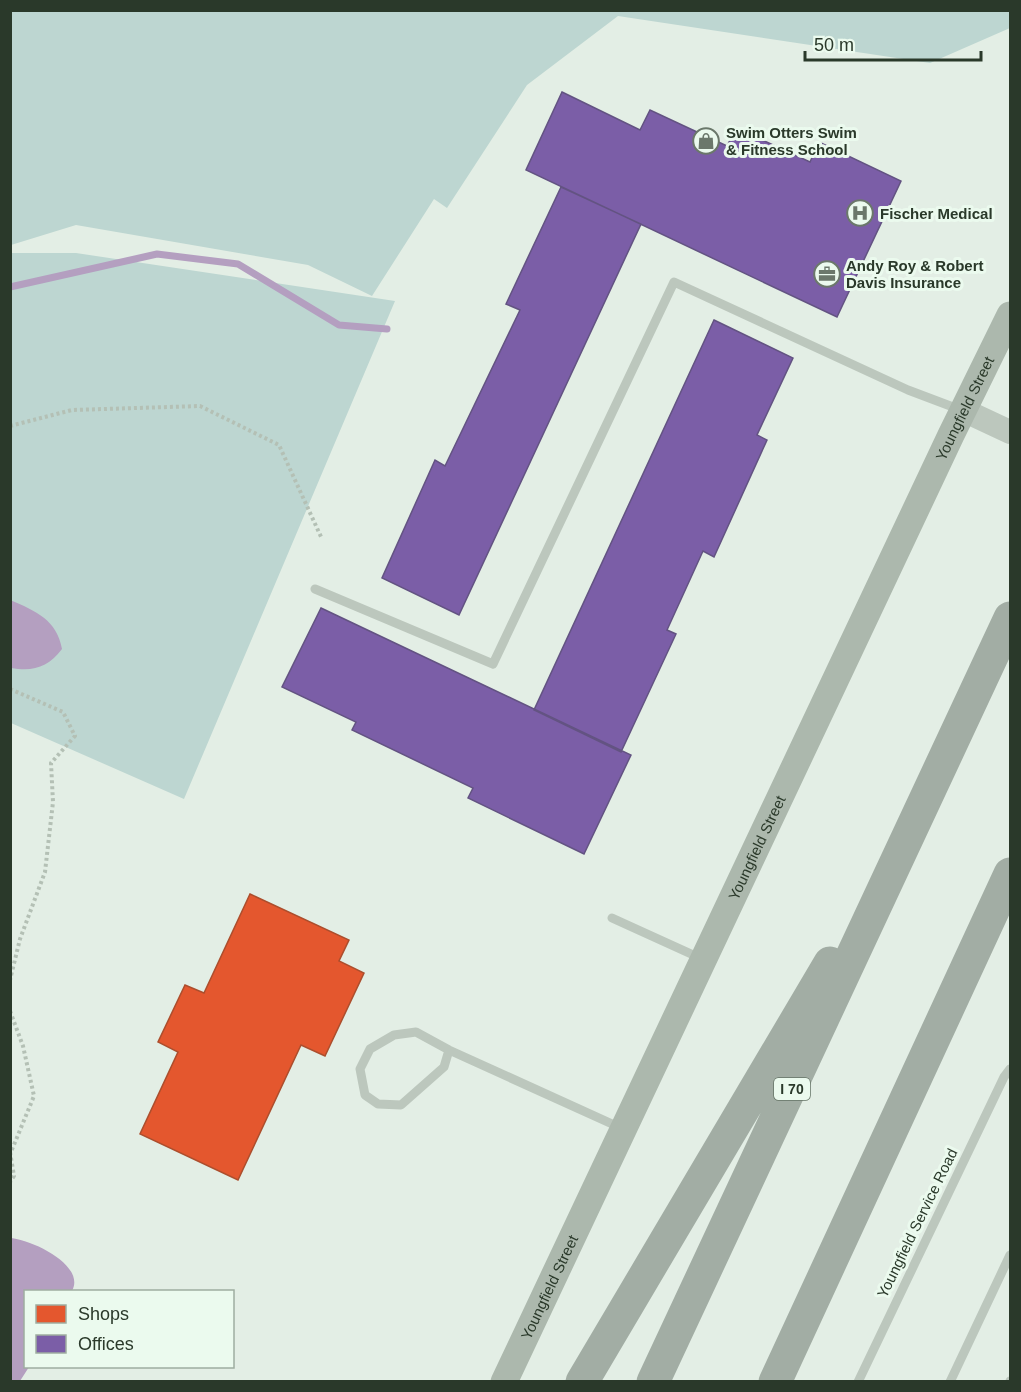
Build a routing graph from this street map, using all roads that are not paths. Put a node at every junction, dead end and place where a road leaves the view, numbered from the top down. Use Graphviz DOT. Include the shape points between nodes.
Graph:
graph roads {
  1 [pos="1011,315"];
  2 [pos="963,410"];
  3 [pos="1011,432"];
  4 [pos="315,589"];
  5 [pos="1011,618"];
  6 [pos="927,795"];
  7 [pos="1011,874"];
  8 [pos="612,918"];
  9 [pos="702,960"];
  10 [pos="449,1050"];
  11 [pos="1007,1073"];
  12 [pos="623,1129"];
  13 [pos="1011,1255"];
  14 [pos="504,1382"];
  15 [pos="582,1382"];
  16 [pos="653,1382"];
  17 [pos="775,1382"];
  18 [pos="858,1382"];
  19 [pos="950,1382"];
  1 -- 2 [label="main road, Youngfield Street"];
  2 -- 3 [label="street"];
  2 -- 4 [label="lane" via="908,390 674,282 493,664"];
  2 -- 9 [label="main road, Youngfield Street"];
  5 -- 6 [label="highway, I 70"];
  6 -- 15 [label="highway"];
  6 -- 16 [label="highway, I 70"];
  7 -- 17 [label="highway"];
  8 -- 9 [label="lane"];
  9 -- 12 [label="main road, Youngfield Street"];
  10 -- 10 [label="lane" via="416,1032 394,1035 370,1049 360,1069 365,1095 378,1104 401,1105 444,1066"];
  10 -- 12 [label="lane"];
  11 -- 18 [label="lane, Youngfield Service Road"];
  12 -- 14 [label="main road, Youngfield Street"];
  13 -- 19 [label="lane"];
}
